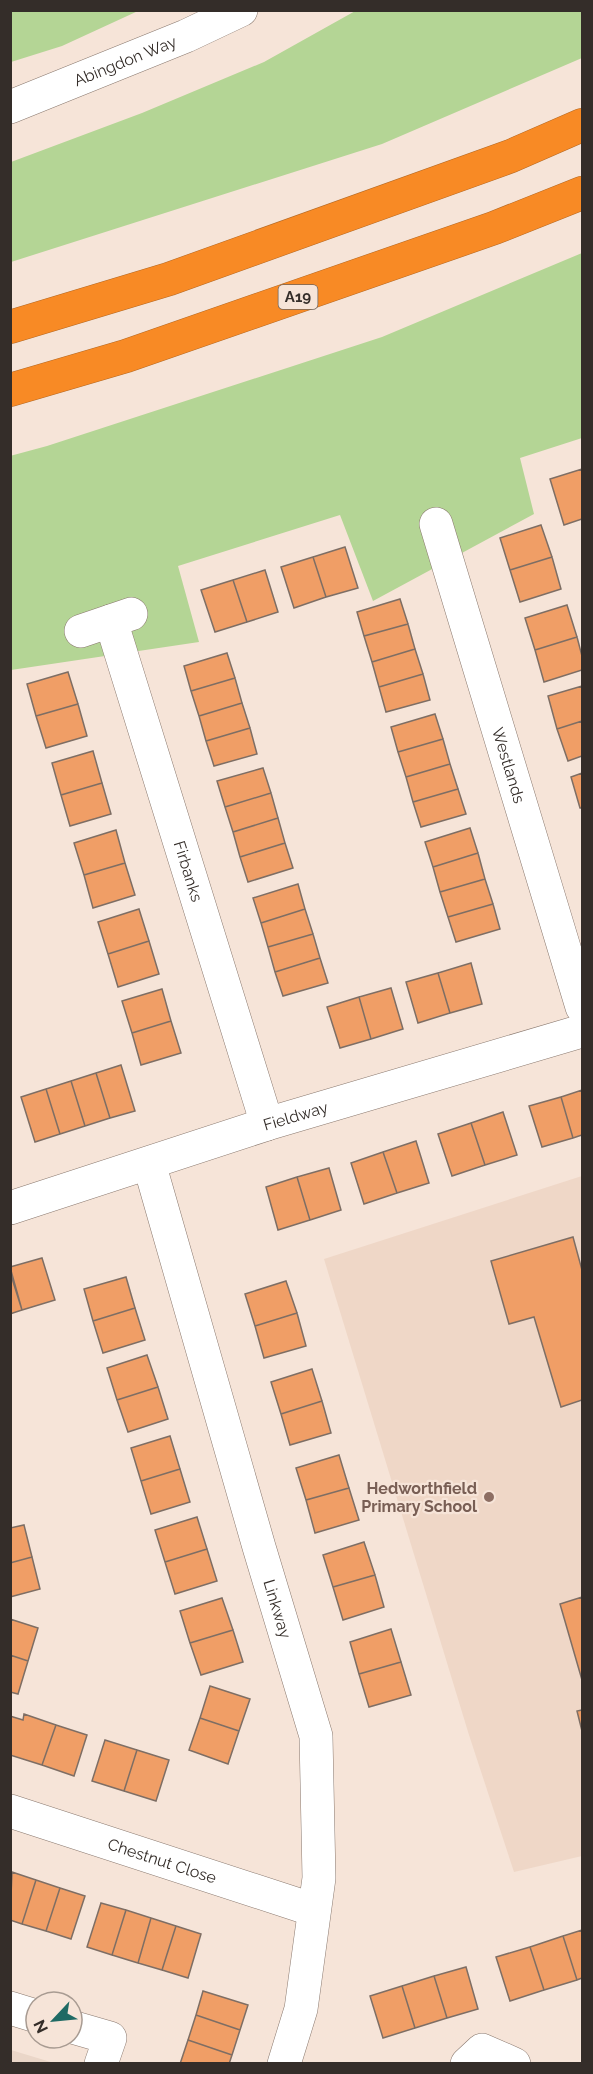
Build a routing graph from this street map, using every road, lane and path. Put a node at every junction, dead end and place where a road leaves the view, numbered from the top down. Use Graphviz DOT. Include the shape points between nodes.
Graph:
graph roads {
  1 [pos="241,10"];
  2 [pos="10,107"];
  3 [pos="582,125"];
  4 [pos="582,193"];
  5 [pos="10,327"];
  6 [pos="10,390"];
  7 [pos="435,524"];
  8 [pos="108,622"];
  9 [pos="582,1007"];
  10 [pos="582,1031"];
  11 [pos="267,1124"];
  12 [pos="149,1163"];
  13 [pos="10,1208"];
  14 [pos="10,1811"];
  15 [pos="315,1910"];
  16 [pos="84,2030"];
  17 [pos="101,2064"];
  18 [pos="284,2064"];
  19 [pos="467,2064"];
  20 [pos="514,2064"];
  1 -- 2 [label="street, Abingdon Way"];
  3 -- 5 [label="highway" via="511,156 169,279"];
  4 -- 6 [label="highway, A19" via="494,228 126,356"];
  7 -- 9 [label="street, Westlands"];
  8 -- 11 [label="street, Firbanks"];
  10 -- 11 [label="street, Fieldway"];
  11 -- 12 [label="street, Fieldway"];
  12 -- 13 [label="street, Fieldway"];
  12 -- 15 [label="street, Linkway" via="316,1736 319,1878"];
  14 -- 15 [label="street, Chestnut Close"];
  15 -- 18 [label="street, Linkway" via="301,2009"];
  16 -- 17 [label="street" via="110,2038"];
  19 -- 20 [label="street" via="482,2050"];
}
